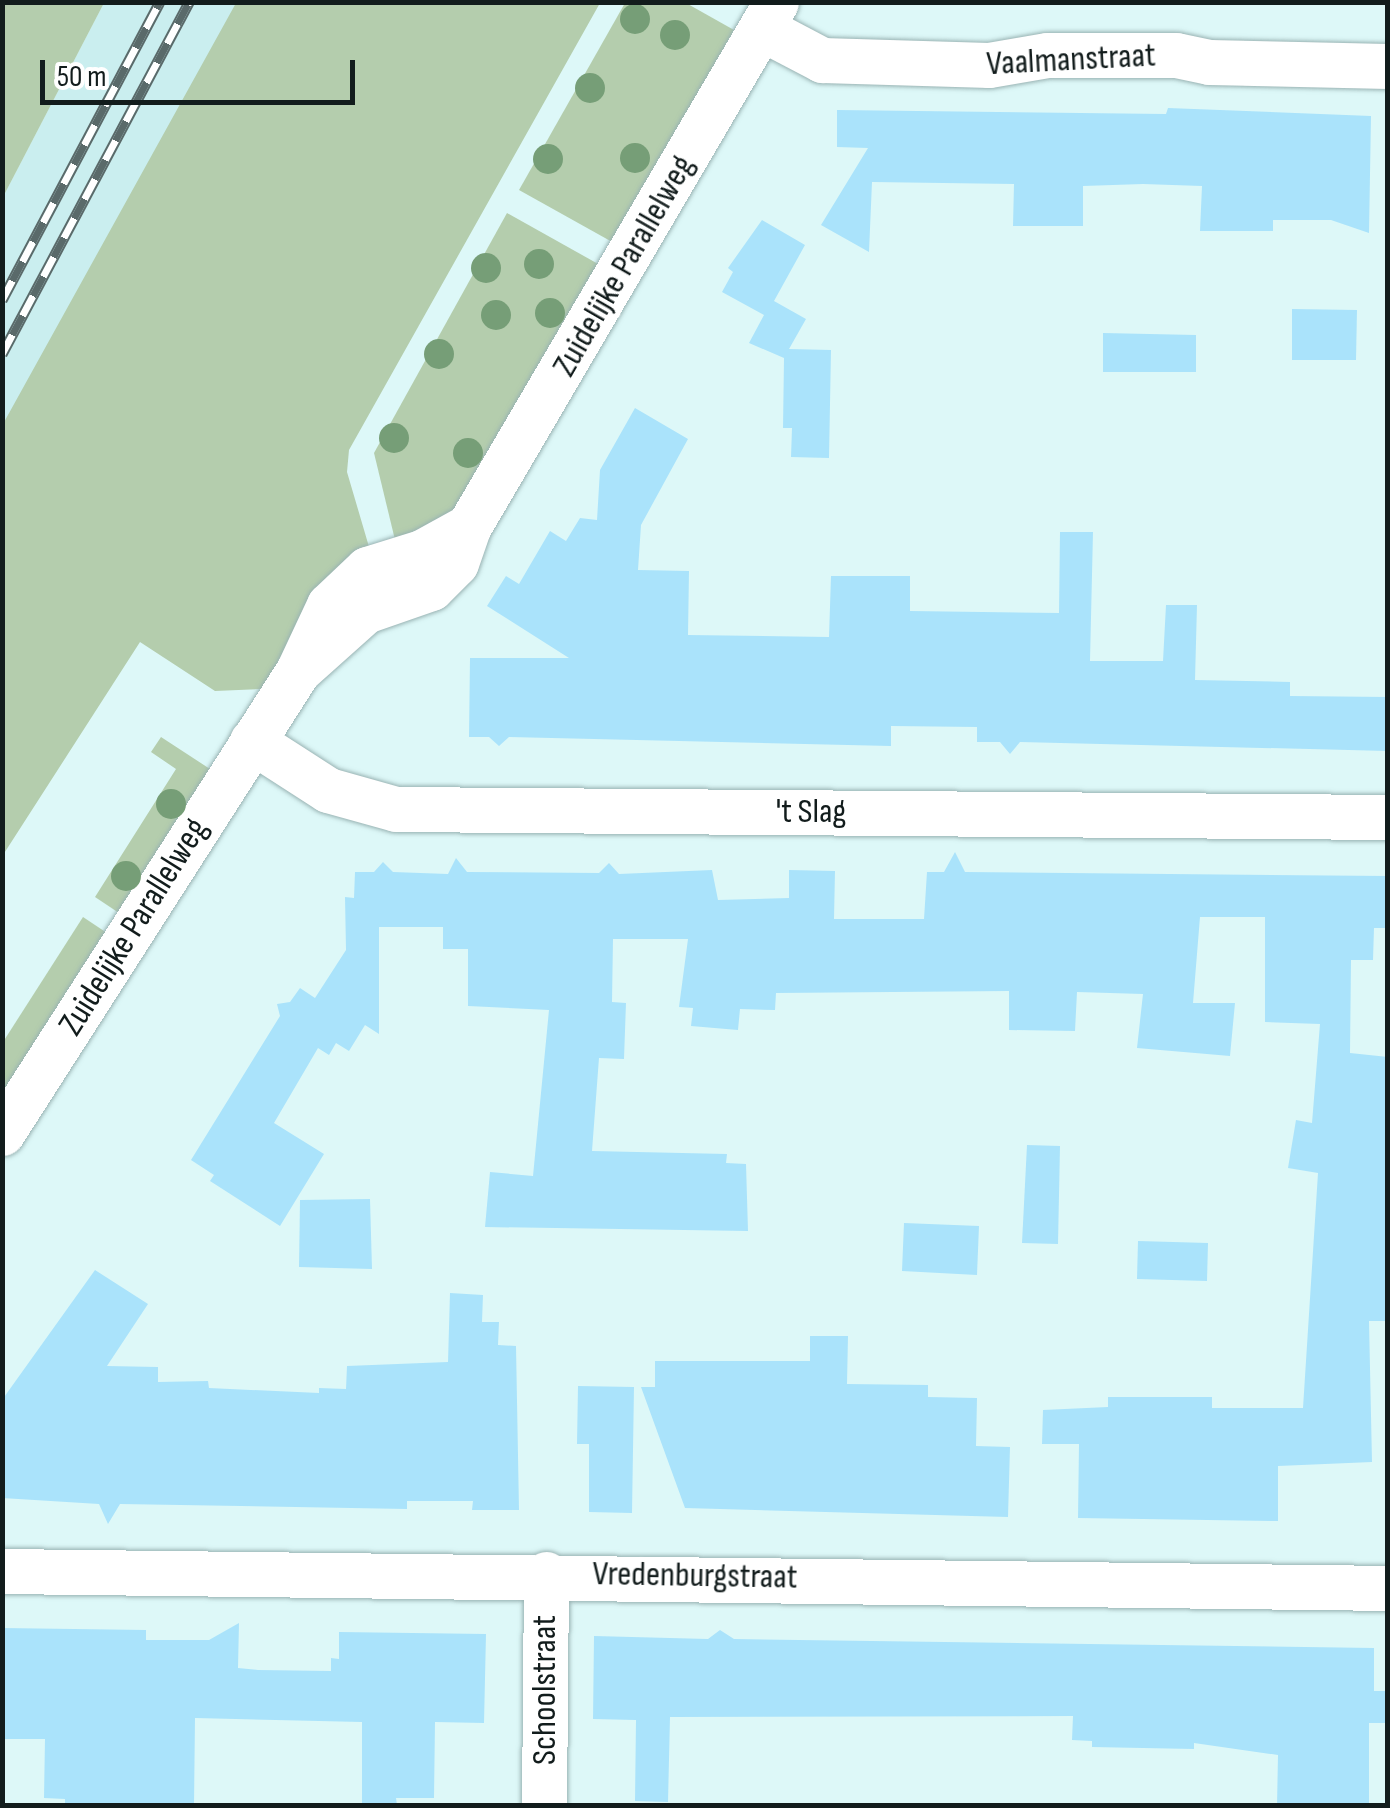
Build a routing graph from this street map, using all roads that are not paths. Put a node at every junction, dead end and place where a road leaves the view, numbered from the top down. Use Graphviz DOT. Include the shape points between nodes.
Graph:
graph roads {
  1 [pos="769,16"];
  2 [pos="1388,66"];
  3 [pos="252,741"];
  4 [pos="1388,817"];
  5 [pos="2,1132"];
  6 [pos="2,1571"];
  7 [pos="546,1574"];
  8 [pos="1388,1588"];
  9 [pos="544,1806"];
  1 -- 2 [label="street, Vaalmanstraat" via="795,52 822,60 989,65 1047,55 1176,55 1209,62"];
  1 -- 3 [label="street, Zuidelijke Parallelweg" via="469,526 456,563 430,588 365,611 298,671"];
  3 -- 4 [label="street, 't Slag" via="328,790 396,810"];
  3 -- 5 [label="street, Zuidelijke Parallelweg"];
  6 -- 7 [label="street, Vredenburgstraat"];
  7 -- 8 [label="street, Vredenburgstraat"];
  7 -- 9 [label="street, Schoolstraat"];
}
